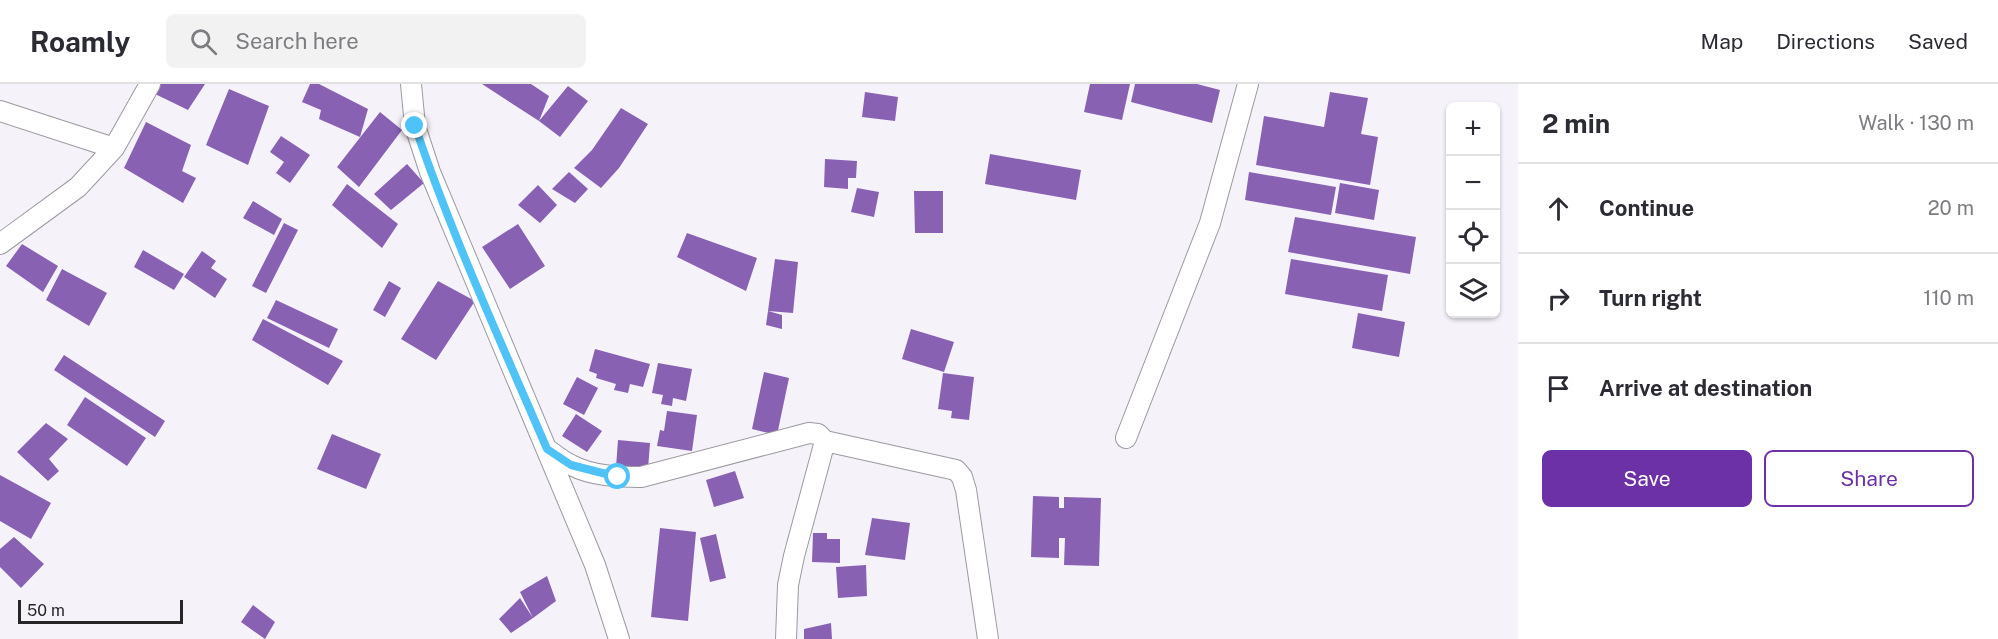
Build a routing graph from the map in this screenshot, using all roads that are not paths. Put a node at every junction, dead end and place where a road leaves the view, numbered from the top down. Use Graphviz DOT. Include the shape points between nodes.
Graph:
graph roads {
  1 [pos="150,84"];
  2 [pos="411,84"];
  3 [pos="1248,84"];
  4 [pos="0,111"];
  5 [pos="114,148"];
  6 [pos="0,244"];
  7 [pos="1126,438"];
  8 [pos="825,441"];
  9 [pos="547,449"];
  10 [pos="619,639"];
  11 [pos="786,639"];
  12 [pos="988,639"];
  1 -- 5 [label="street"];
  2 -- 9 [label="street" via="415,126 430,172"];
  3 -- 7 [label="street" via="1210,223"];
  4 -- 5 [label="street"];
  5 -- 6 [label="street" via="78,187"];
  8 -- 9 [label="street" via="818,434 808,433 641,477 595,473 571,465"];
  8 -- 11 [label="street" via="788,585"];
  8 -- 12 [label="street" via="959,473 966,490"];
  9 -- 10 [label="street" via="595,565"];
}
